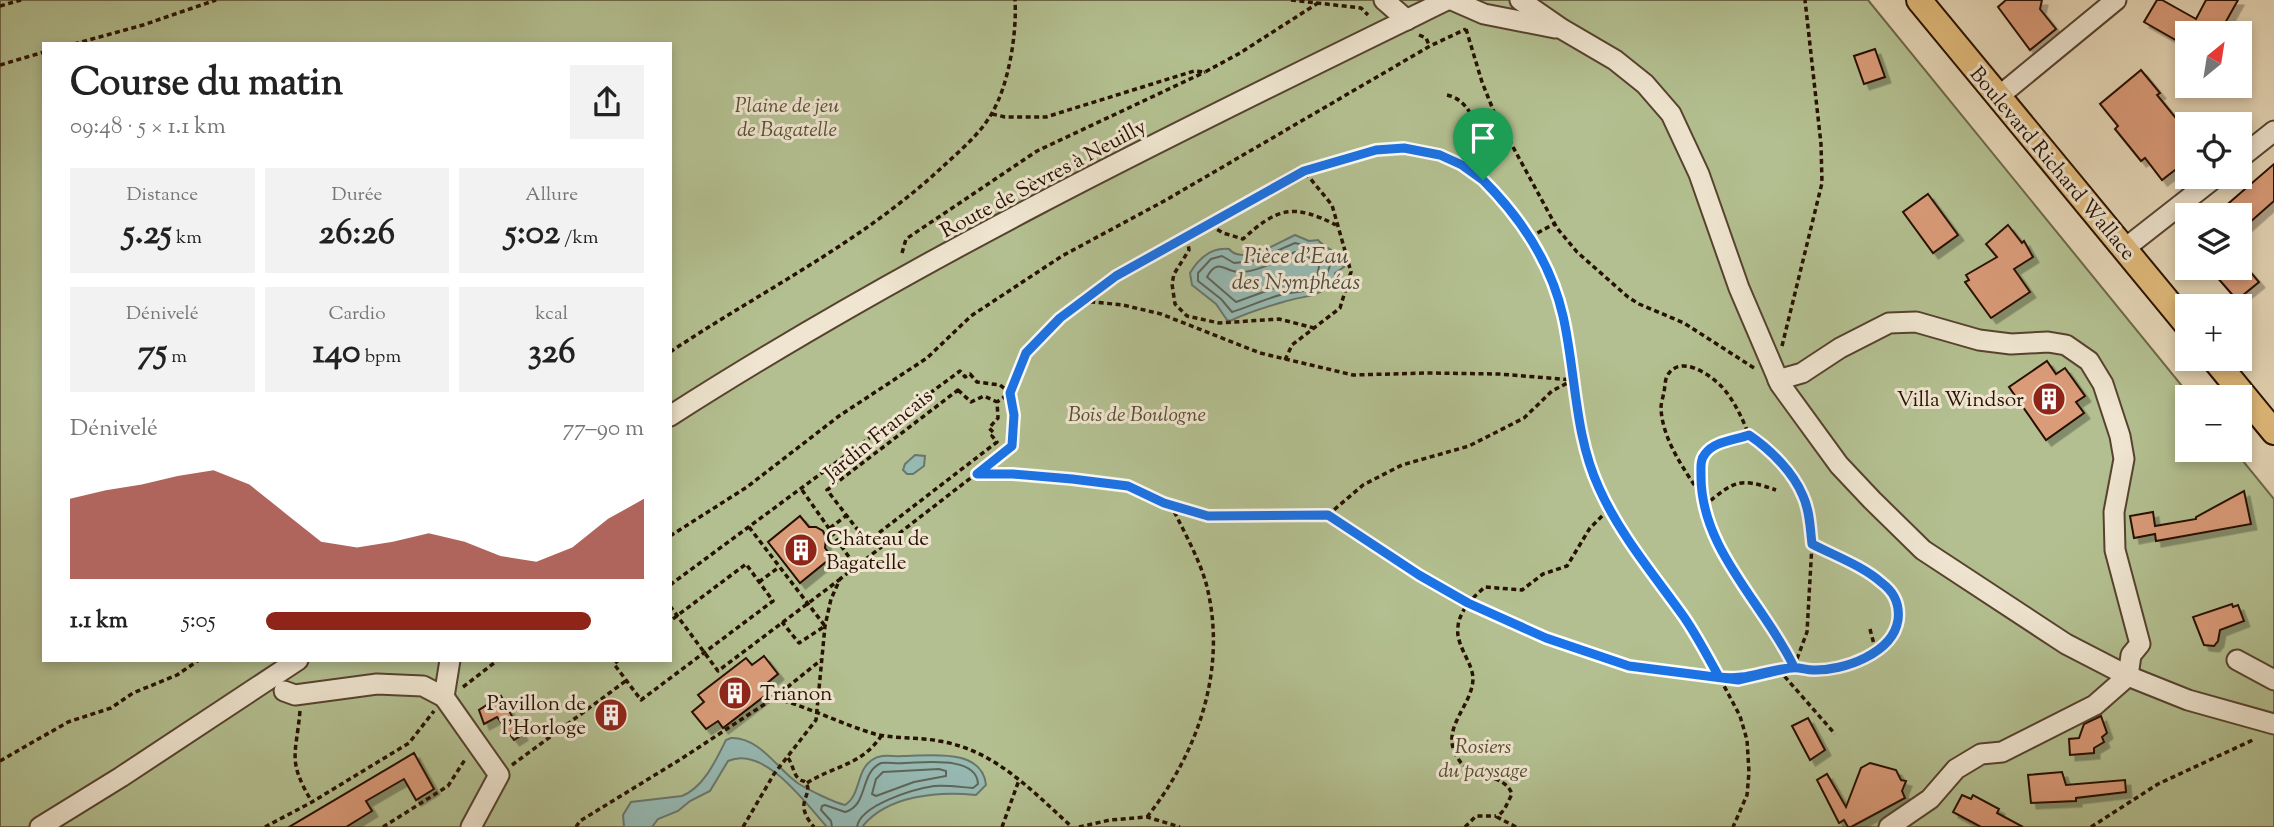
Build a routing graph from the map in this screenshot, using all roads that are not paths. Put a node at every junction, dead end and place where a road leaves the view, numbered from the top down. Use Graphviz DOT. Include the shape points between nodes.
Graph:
graph roads {
  1 [pos="1384,0"];
  2 [pos="1450,0"];
  3 [pos="1520,0"];
  4 [pos="1919,0"];
  5 [pos="2116,0"];
  6 [pos="1413,27"];
  7 [pos="1562,29"];
  8 [pos="1998,97"];
  9 [pos="2274,131"];
  10 [pos="2252,148"];
  11 [pos="2201,189"];
  12 [pos="2124,249"];
  13 [pos="2175,311"];
  14 [pos="2224,371"];
  15 [pos="1776,374"];
  16 [pos="672,415"];
  17 [pos="2274,432"];
  18 [pos="2237,660"];
  19 [pos="295,662"];
  20 [pos="450,662"];
  21 [pos="2127,676"];
  22 [pos="2274,680"];
  23 [pos="290,693"];
  24 [pos="444,697"];
  25 [pos="2274,724"];
  26 [pos="40,827"];
  27 [pos="471,827"];
  28 [pos="1889,827"];
  1 -- 6 [label="street"];
  2 -- 6 [label="street, Route de Sèvres à Neuilly"];
  2 -- 7 [label="street" via="1484,14"];
  3 -- 7 [label="street"];
  4 -- 8 [label="main road, Boulevard Richard Wallace"];
  5 -- 8 [label="street"];
  6 -- 16 [label="street, Route de Sèvres à Neuilly" via="1090,176 841,313"];
  7 -- 15 [label="street" via="1615,60 1645,84 1671,114"];
  8 -- 12 [label="main road, Boulevard Richard Wallace"];
  9 -- 10 [label="street"];
  11 -- 12 [label="street"];
  12 -- 13 [label="main road, Boulevard Richard Wallace"];
  14 -- 17 [label="main road"];
  15 -- 21 [label="street" via="1839,465 1923,550 2044,630"];
  15 -- 21 [label="street" via="1802,373 1889,323 1916,322 2011,344 2066,345 2089,361 2103,384 2124,459 2114,512 2115,550 2140,644 2131,654"];
  18 -- 22 [label="street"];
  19 -- 26 [label="street"];
  20 -- 24 [label="street"];
  21 -- 25 [label="street" via="2207,706"];
  21 -- 28 [label="street" via="2095,705 2002,752 1981,754 1956,769 1930,799"];
  23 -- 24 [label="street" via="377,684 423,686"];
  24 -- 27 [label="street" via="499,775"];
}
